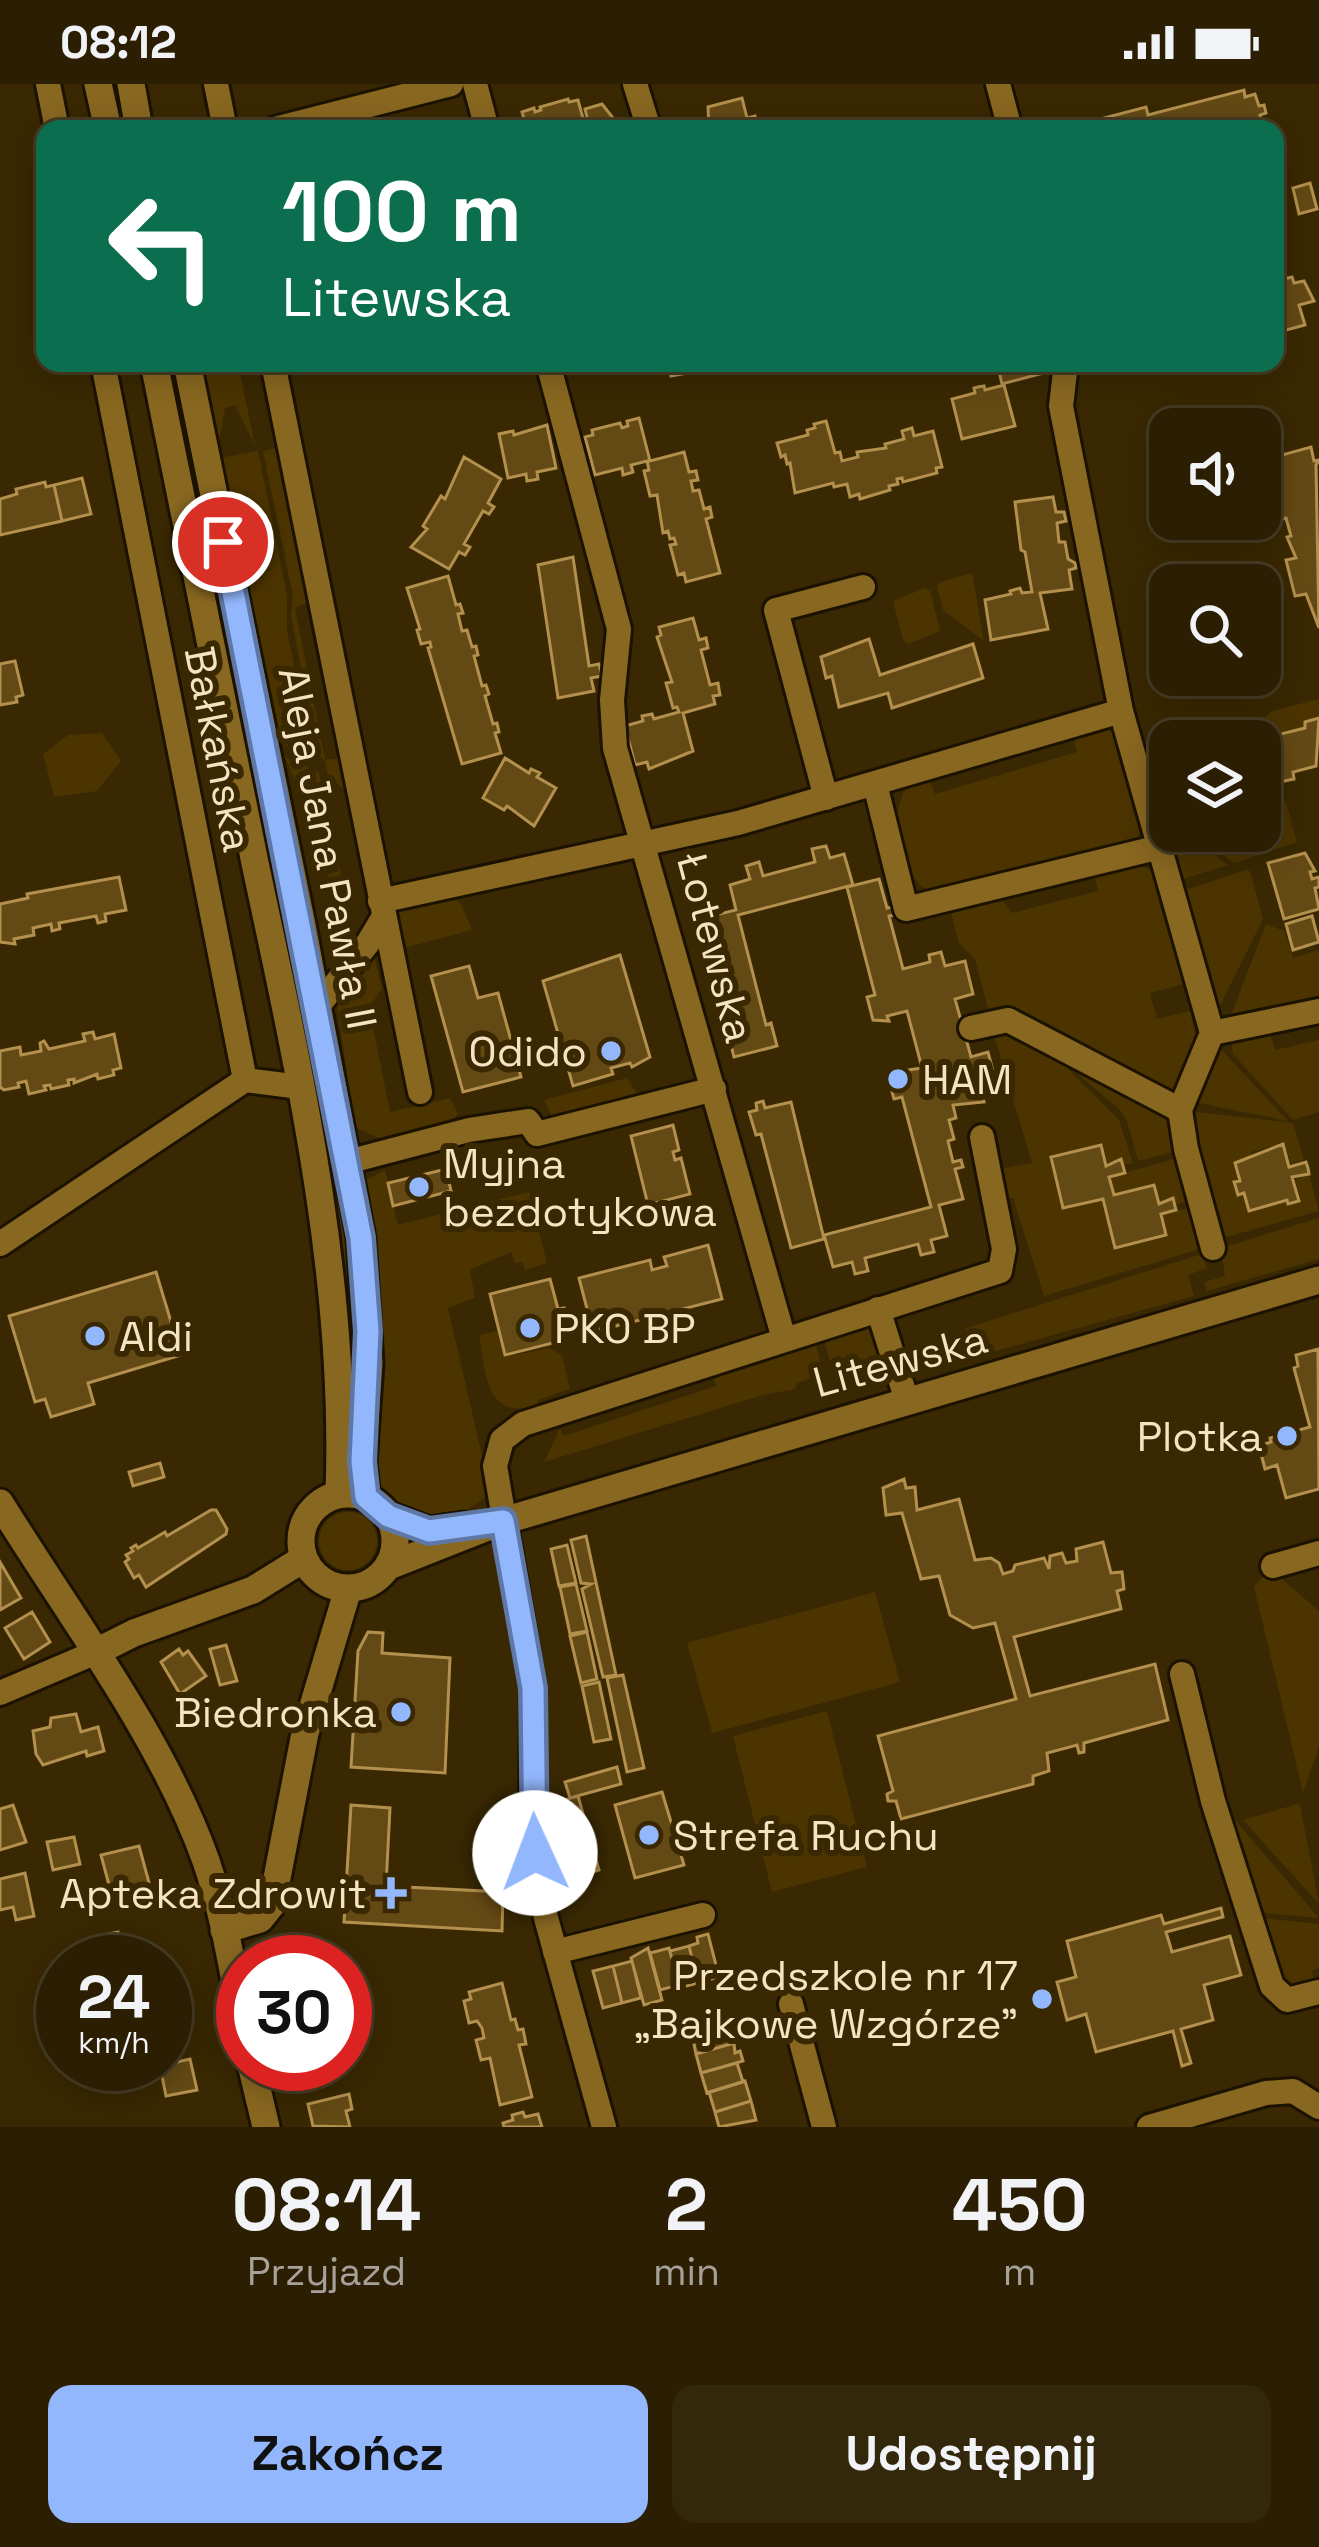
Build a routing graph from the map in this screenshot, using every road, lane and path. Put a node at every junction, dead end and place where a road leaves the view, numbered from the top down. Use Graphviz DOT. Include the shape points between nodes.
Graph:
graph roads {
  1 [pos="48,84"];
  2 [pos="98,84"];
  3 [pos="130,84"];
  4 [pos="216,84"];
  5 [pos="475,84"];
  6 [pos="635,84"];
  7 [pos="998,84"];
  8 [pos="445,85"];
  9 [pos="55,120"];
  10 [pos="106,120"];
  11 [pos="137,120"];
  12 [pos="224,120"];
  13 [pos="310,120"];
  14 [pos="485,120"];
  15 [pos="646,120"];
  16 [pos="1008,120"];
  17 [pos="105,372"];
  18 [pos="156,372"];
  19 [pos="189,372"];
  20 [pos="275,372"];
  21 [pos="550,372"];
  22 [pos="1065,372"];
  23 [pos="863,587"];
  24 [pos="1121,712"];
  25 [pos="875,784"];
  26 [pos="826,798"];
  27 [pos="1149,809"];
  28 [pos="646,845"];
  29 [pos="1149,850"];
  30 [pos="1161,852"];
  31 [pos="381,910"];
  32 [pos="318,1006"];
  33 [pos="1319,1011"];
  34 [pos="971,1028"];
  35 [pos="1212,1034"];
  36 [pos="245,1080"];
  37 [pos="301,1088"];
  38 [pos="714,1089"];
  39 [pos="420,1092"];
  40 [pos="1180,1110"];
  41 [pos="982,1137"];
  42 [pos="347,1162"];
  43 [pos="0,1244"];
  44 [pos="1214,1248"];
  45 [pos="1319,1280"];
  46 [pos="878,1309"];
  47 [pos="784,1339"];
  48 [pos="907,1401"];
  49 [pos="352,1495"];
  50 [pos="0,1503"];
  51 [pos="388,1516"];
  52 [pos="503,1521"];
  53 [pos="1319,1553"];
  54 [pos="303,1558"];
  55 [pos="388,1566"];
  56 [pos="1274,1566"];
  57 [pos="348,1589"];
  58 [pos="94,1653"];
  59 [pos="1182,1674"];
  60 [pos="0,1693"];
  61 [pos="703,1915"];
  62 [pos="224,1930"];
  63 [pos="225,1935"];
  64 [pos="555,1952"];
  65 [pos="1319,1992"];
  66 [pos="791,2004"];
  67 [pos="257,2091"];
  68 [pos="1319,2107"];
  69 [pos="266,2127"];
  70 [pos="604,2127"];
  71 [pos="824,2127"];
  72 [pos="1149,2127"];
  1 -- 9 [label="street"];
  2 -- 10 [label="street"];
  3 -- 11 [label="street"];
  4 -- 12 [label="street"];
  5 -- 14 [label="street"];
  6 -- 15 [label="street"];
  7 -- 16 [label="street"];
  8 -- 13 [label="street"];
  17 -- 36 [label="street, Bałkańska"];
  18 -- 37 [label="street, Aleja Jana Pawła II"];
  19 -- 32 [label="street, Aleja Jana Pawła II"];
  20 -- 31 [label="street"];
  21 -- 28 [label="street" via="620,628 615,748"];
  22 -- 24 [label="street" via="1061,406"];
  23 -- 26 [label="street" via="776,610"];
  24 -- 25 [label="street, Łotewska"];
  24 -- 27 [label="street"];
  25 -- 26 [label="street, Łotewska"];
  25 -- 29 [label="street" via="906,909"];
  26 -- 28 [label="street, Łotewska"];
  28 -- 31 [label="street"];
  28 -- 38 [label="street, Łotewska"];
  30 -- 35 [label="street"];
  31 -- 32 [label="street" via="368,943"];
  31 -- 39 [label="street"];
  32 -- 42 [label="street, Aleja Jana Pawła II"];
  33 -- 35 [label="street"];
  34 -- 40 [label="street" via="1008,1020"];
  35 -- 40 [label="street"];
  36 -- 37 [label="street"];
  36 -- 43 [label="street"];
  37 -- 49 [label="street, Aleja Jana Pawła II" via="328,1237"];
  38 -- 42 [label="street, Łotewska" via="538,1134 527,1120"];
  38 -- 47 [label="street, Łotewska"];
  40 -- 44 [label="street"];
  41 -- 46 [label="street" via="1004,1250 1000,1271"];
  42 -- 49 [label="street, Aleja Jana Pawła II" via="369,1364"];
  45 -- 48 [label="street, Litewska"];
  46 -- 47 [label="street"];
  46 -- 48 [label="street"];
  47 -- 52 [label="street" via="523,1424 502,1440 495,1466"];
  48 -- 52 [label="street, Litewska"];
  49 -- 51 [label="street"];
  49 -- 54 [label="street" via="308,1514"];
  50 -- 58 [label="street"];
  51 -- 52 [label="street, Litewska" via="429,1531"];
  51 -- 55 [label="street" via="395,1551"];
  52 -- 55 [label="street, Litewska"];
  52 -- 64 [label="street" via="531,1669 535,1853"];
  53 -- 56 [label="street"];
  54 -- 57 [label="street" via="314,1574"];
  54 -- 58 [label="street" via="253,1590"];
  55 -- 57 [label="street"];
  57 -- 62 [label="street" via="305,1733 272,1904 260,1919"];
  58 -- 60 [label="street"];
  58 -- 62 [label="street" via="193,1827"];
  59 -- 65 [label="street" via="1272,1986 1287,2000"];
  61 -- 64 [label="street"];
  62 -- 63 [label="street"];
  64 -- 70 [label="street"];
  66 -- 71 [label="street"];
  67 -- 69 [label="street"];
  68 -- 72 [label="street" via="1293,2091 1266,2093"];
}
